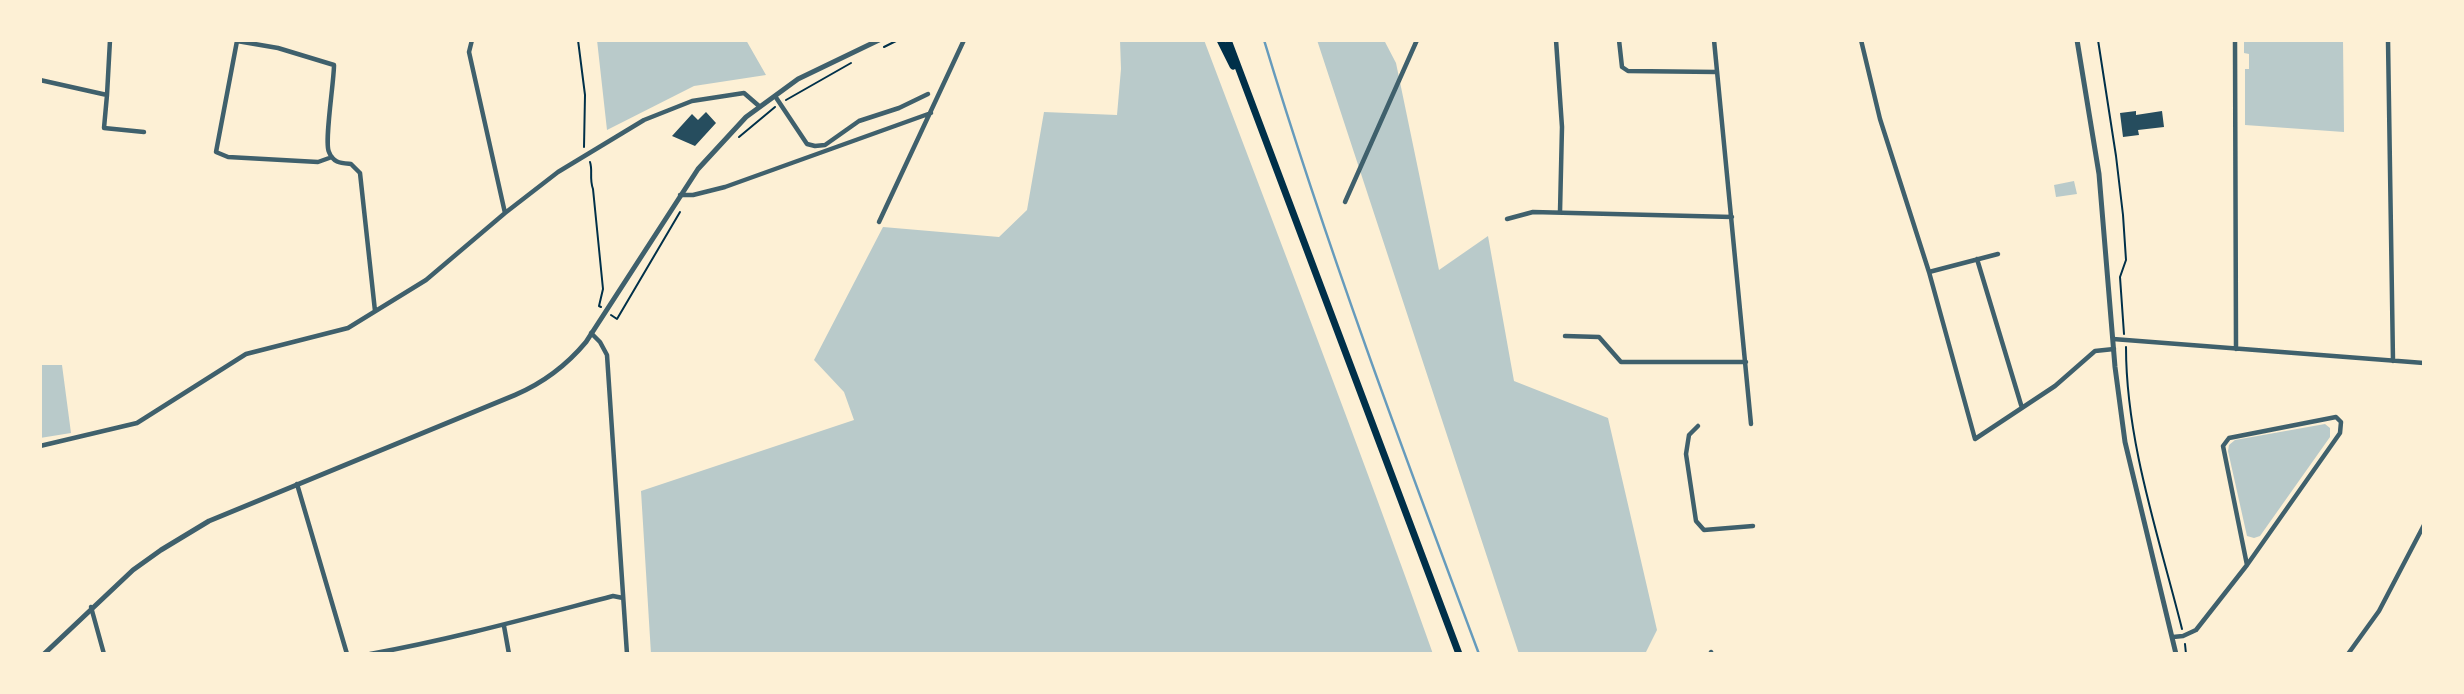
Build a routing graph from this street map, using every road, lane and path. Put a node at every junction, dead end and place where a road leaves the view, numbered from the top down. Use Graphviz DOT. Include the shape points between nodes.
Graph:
graph roads {
  1 [pos="110,40"];
  2 [pos="471,40"];
  3 [pos="578,40"];
  4 [pos="879,40"];
  5 [pos="898,40"];
  6 [pos="964,40"];
  7 [pos="1220,40"];
  8 [pos="1228,40"];
  9 [pos="1417,40"];
  10 [pos="1556,40"];
  11 [pos="1619,40"];
  12 [pos="1714,40"];
  13 [pos="1861,40"];
  14 [pos="2077,40"];
  15 [pos="2235,40"];
  16 [pos="2388,40"];
  17 [pos="879,49"];
  18 [pos="859,58"];
  19 [pos="1717,72"];
  20 [pos="40,80"];
  21 [pos="928,94"];
  22 [pos="107,95"];
  23 [pos="774,95"];
  24 [pos="1248,95"];
  25 [pos="780,103"];
  26 [pos="759,106"];
  27 [pos="931,113"];
  28 [pos="144,132"];
  29 [pos="735,141"];
  30 [pos="587,156"];
  31 [pos="332,157"];
  32 [pos="680,195"];
  33 [pos="1345,202"];
  34 [pos="682,209"];
  35 [pos="1560,212"];
  36 [pos="505,213"];
  37 [pos="1732,218"];
  38 [pos="1507,219"];
  39 [pos="879,222"];
  40 [pos="1998,254"];
  41 [pos="1978,259"];
  42 [pos="1929,272"];
  43 [pos="608,310"];
  44 [pos="375,311"];
  45 [pos="591,333"];
  46 [pos="1566,337"];
  47 [pos="2113,339"];
  48 [pos="2113,348"];
  49 [pos="2236,349"];
  50 [pos="2393,361"];
  51 [pos="1746,362"];
  52 [pos="2424,363"];
  53 [pos="2022,408"];
  54 [pos="1751,424"];
  55 [pos="1698,426"];
  56 [pos="40,446"];
  57 [pos="297,484"];
  58 [pos="2424,525"];
  59 [pos="1753,526"];
  60 [pos="2247,565"];
  61 [pos="623,598"];
  62 [pos="91,607"];
  63 [pos="504,626"];
  64 [pos="2173,637"];
  65 [pos="44,654"];
  66 [pos="104,654"];
  67 [pos="347,654"];
  68 [pos="370,654"];
  69 [pos="509,654"];
  70 [pos="627,654"];
  71 [pos="1459,654"];
  72 [pos="2176,654"];
  73 [pos="2348,654"];
  1 -- 22 [label="street"];
  2 -- 36 [label="street" via="468,52"];
  3 -- 30 [label="path"];
  4 -- 23 [label="street"];
  5 -- 17 [label="path"];
  6 -- 27 [label="street"];
  7 -- 24 [label="main road"];
  8 -- 24 [label="main road"];
  9 -- 33 [label="street"];
  10 -- 35 [label="street" via="1562,127"];
  11 -- 19 [label="street" via="1622,67 1628,71"];
  12 -- 19 [label="street"];
  13 -- 42 [label="street" via="1880,119"];
  14 -- 47 [label="street" via="2099,174"];
  15 -- 49 [label="street"];
  16 -- 50 [label="street"];
  18 -- 25 [label="path"];
  19 -- 37 [label="street"];
  20 -- 22 [label="street"];
  21 -- 25 [label="street" via="859,121 825,145 815,146 807,144"];
  22 -- 28 [label="street" via="104,128"];
  23 -- 25 [label="street"];
  23 -- 26 [label="street"];
  24 -- 71 [label="main road"];
  25 -- 29 [label="path"];
  26 -- 30 [label="street" via="744,93 692,101 644,120"];
  26 -- 32 [label="street" via="698,169"];
  27 -- 32 [label="street" via="725,187"];
  27 -- 39 [label="street"];
  30 -- 36 [label="street"];
  30 -- 43 [label="path" via="592,167 589,175 603,289 599,306"];
  31 -- 31 [label="street" via="327,145 334,65 237,41 216,152 228,157 318,162"];
  31 -- 44 [label="street" via="360,173"];
  32 -- 43 [label="street"];
  34 -- 43 [label="path" via="617,319"];
  35 -- 37 [label="street"];
  35 -- 38 [label="street" via="1533,212"];
  36 -- 44 [label="street" via="426,280"];
  37 -- 51 [label="street"];
  40 -- 41 [label="street"];
  41 -- 42 [label="street"];
  41 -- 53 [label="street"];
  42 -- 53 [label="street" via="1975,439"];
  43 -- 45 [label="street"];
  44 -- 56 [label="street" via="348,328 246,354 137,423"];
  45 -- 57 [label="street" via="566,363 530,388"];
  45 -- 61 [label="street" via="607,355"];
  46 -- 51 [label="street" via="1599,337 1621,362"];
  47 -- 48 [label="street"];
  47 -- 49 [label="street"];
  48 -- 53 [label="street" via="2095,351"];
  48 -- 64 [label="street" via="2125,442"];
  49 -- 50 [label="street"];
  50 -- 52 [label="street"];
  51 -- 54 [label="street"];
  55 -- 59 [label="street" via="1689,435 1686,454 1696,521 1704,530"];
  57 -- 62 [label="street" via="185,535 133,570"];
  57 -- 67 [label="street"];
  58 -- 73 [label="street" via="2379,611"];
  60 -- 60 [label="street" via="2340,433 2341,422 2336,417 2230,438 2223,446"];
  60 -- 64 [label="street" via="2196,630"];
  61 -- 63 [label="street" via="614,596"];
  61 -- 70 [label="street"];
  62 -- 65 [label="street"];
  62 -- 66 [label="street"];
  63 -- 68 [label="street"];
  63 -- 69 [label="street"];
  64 -- 72 [label="street"];
}
